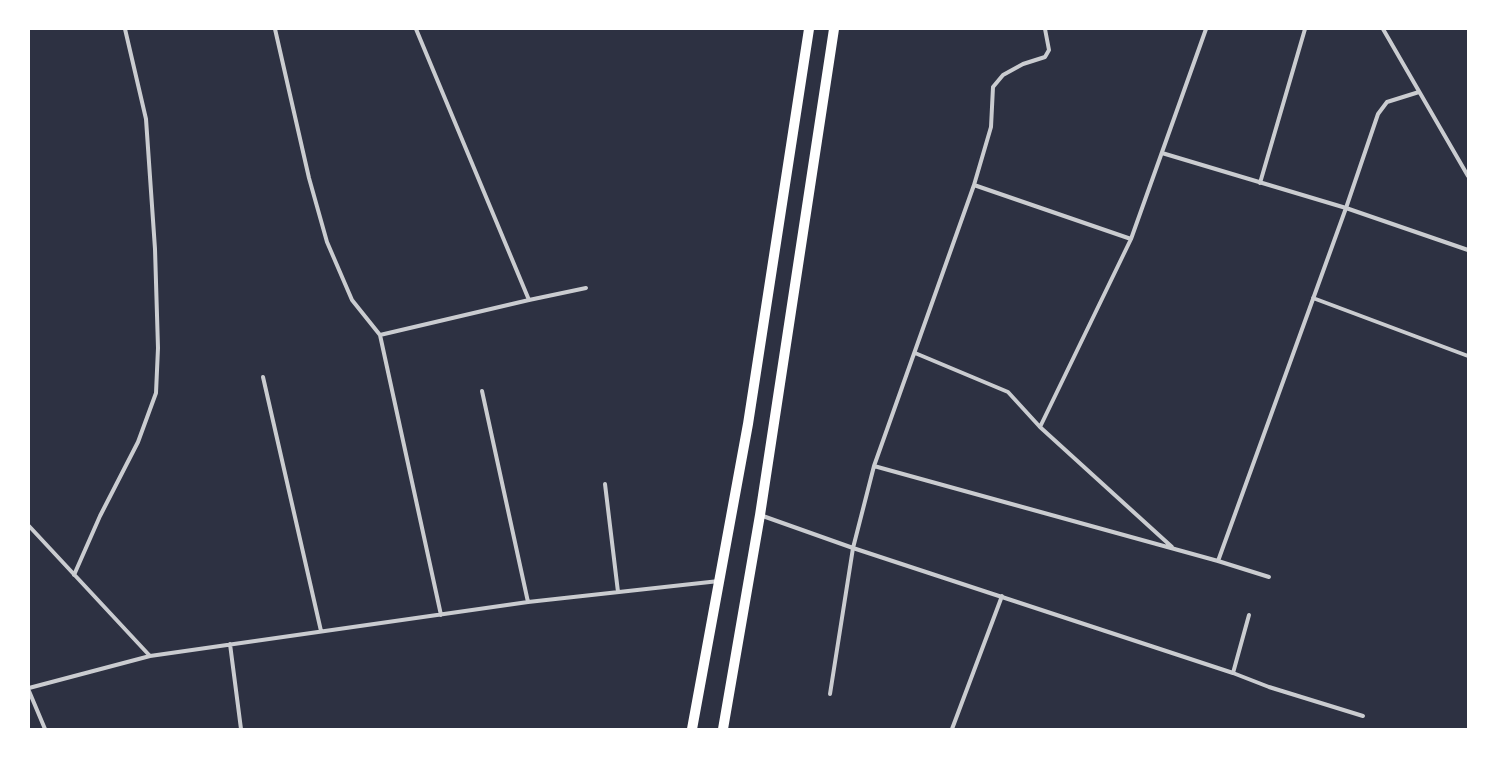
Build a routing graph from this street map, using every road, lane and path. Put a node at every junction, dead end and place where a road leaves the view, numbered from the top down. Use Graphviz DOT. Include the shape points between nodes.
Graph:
graph roads {
  1 [pos="125,29"];
  2 [pos="275,29"];
  3 [pos="416,29"];
  4 [pos="809,29"];
  5 [pos="834,29"];
  6 [pos="1045,29"];
  7 [pos="1206,29"];
  8 [pos="1305,29"];
  9 [pos="1383,29"];
  10 [pos="1419,92"];
  11 [pos="1162,153"];
  12 [pos="1468,176"];
  13 [pos="1260,183"];
  14 [pos="974,185"];
  15 [pos="1346,208"];
  16 [pos="1131,239"];
  17 [pos="1468,250"];
  18 [pos="586,288"];
  19 [pos="1314,298"];
  20 [pos="530,300"];
  21 [pos="380,334"];
  22 [pos="915,353"];
  23 [pos="1468,356"];
  24 [pos="263,376"];
  25 [pos="482,391"];
  26 [pos="1040,427"];
  27 [pos="874,466"];
  28 [pos="605,484"];
  29 [pos="760,515"];
  30 [pos="29,526"];
  31 [pos="853,548"];
  32 [pos="1174,549"];
  33 [pos="1218,561"];
  34 [pos="74,575"];
  35 [pos="1269,577"];
  36 [pos="719,580"];
  37 [pos="618,592"];
  38 [pos="1002,596"];
  39 [pos="528,602"];
  40 [pos="441,615"];
  41 [pos="1249,615"];
  42 [pos="321,631"];
  43 [pos="230,644"];
  44 [pos="150,656"];
  45 [pos="1233,673"];
  46 [pos="29,688"];
  47 [pos="29,691"];
  48 [pos="830,694"];
  49 [pos="1363,716"];
  50 [pos="45,729"];
  51 [pos="241,729"];
  52 [pos="692,729"];
  53 [pos="723,729"];
  54 [pos="952,729"];
  1 -- 34 [label="street" via="146,119 155,248 158,348 156,393 138,442 100,516"];
  2 -- 21 [label="street" via="309,178 327,242 352,300"];
  3 -- 20 [label="street"];
  4 -- 36 [label="main road" via="749,416"];
  5 -- 29 [label="main road"];
  6 -- 14 [label="street" via="1049,50 1045,57 1023,64 1004,75 993,87 991,127"];
  7 -- 11 [label="street"];
  8 -- 13 [label="street"];
  9 -- 10 [label="street"];
  10 -- 12 [label="street"];
  10 -- 15 [label="street" via="1387,102 1378,114"];
  11 -- 13 [label="street"];
  11 -- 16 [label="street"];
  13 -- 15 [label="street"];
  14 -- 16 [label="street"];
  14 -- 22 [label="street"];
  15 -- 17 [label="street"];
  15 -- 19 [label="street"];
  16 -- 26 [label="street"];
  18 -- 20 [label="street"];
  19 -- 23 [label="street"];
  19 -- 33 [label="street"];
  20 -- 21 [label="street"];
  21 -- 40 [label="street"];
  22 -- 26 [label="street" via="1008,392"];
  22 -- 27 [label="street"];
  24 -- 42 [label="street"];
  25 -- 39 [label="street"];
  26 -- 32 [label="street"];
  27 -- 31 [label="street"];
  27 -- 32 [label="street"];
  28 -- 37 [label="street"];
  29 -- 31 [label="street"];
  29 -- 53 [label="main road"];
  30 -- 34 [label="street"];
  31 -- 38 [label="street"];
  31 -- 48 [label="street"];
  32 -- 33 [label="street"];
  33 -- 35 [label="street"];
  34 -- 44 [label="street"];
  36 -- 37 [label="street"];
  36 -- 52 [label="main road"];
  37 -- 39 [label="street"];
  38 -- 45 [label="street"];
  38 -- 54 [label="street"];
  39 -- 40 [label="street"];
  40 -- 42 [label="street"];
  41 -- 45 [label="street"];
  42 -- 43 [label="street"];
  43 -- 44 [label="street"];
  43 -- 51 [label="street"];
  44 -- 46 [label="street"];
  45 -- 49 [label="street" via="1269,688"];
  47 -- 50 [label="street"];
}
